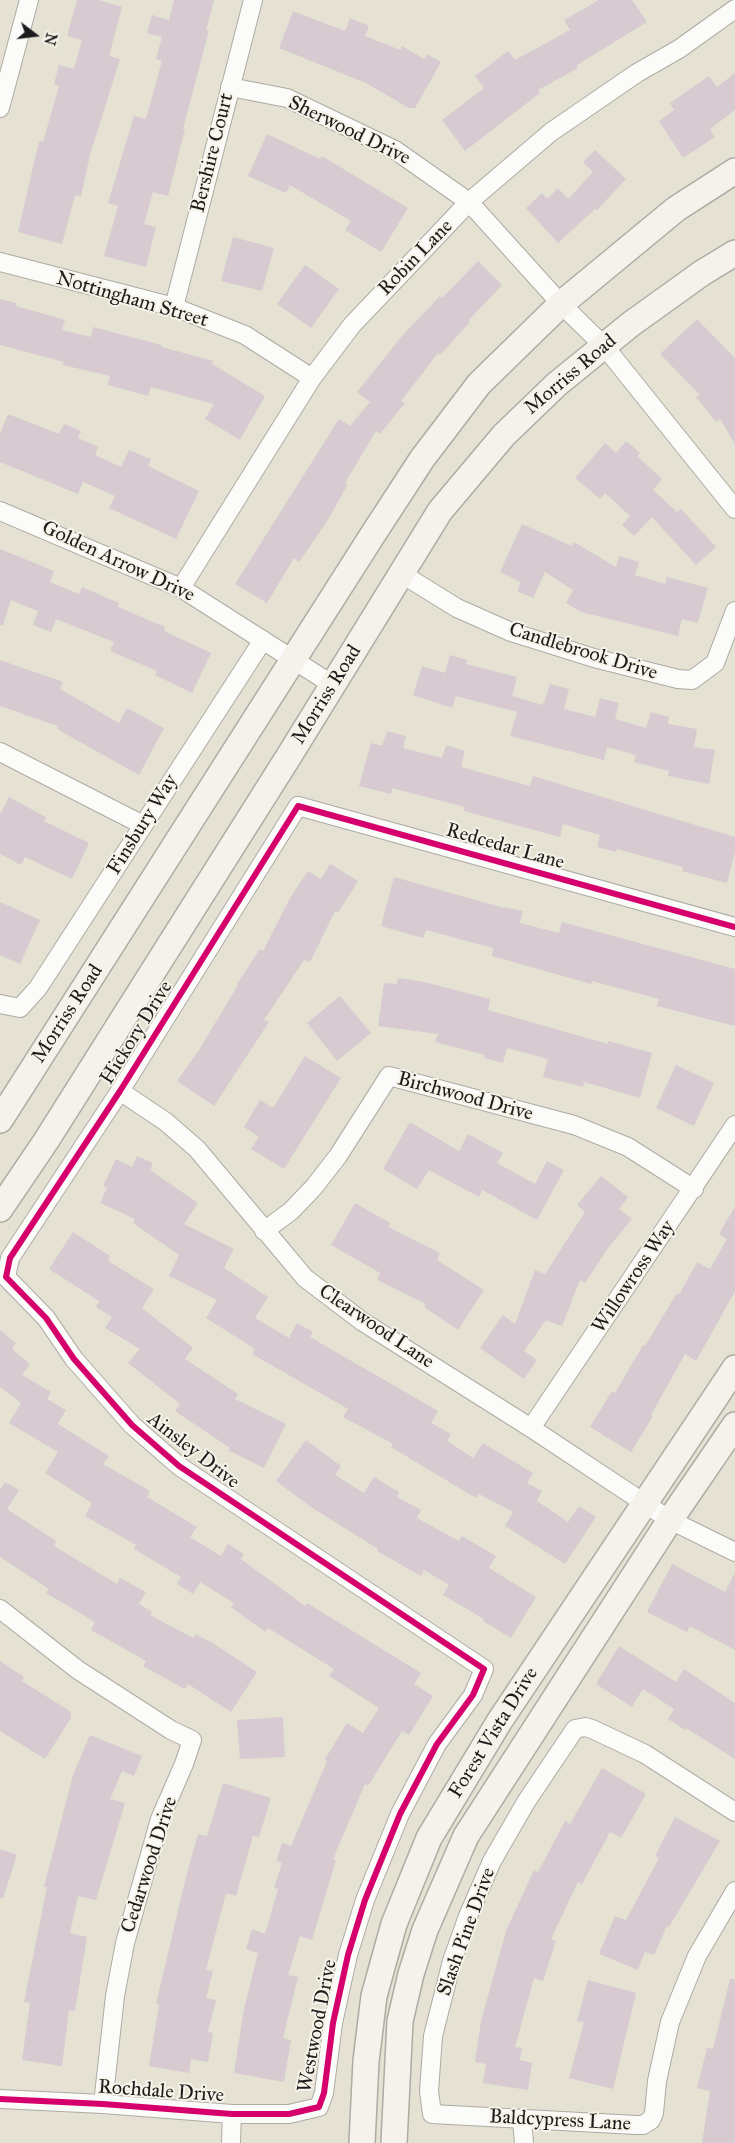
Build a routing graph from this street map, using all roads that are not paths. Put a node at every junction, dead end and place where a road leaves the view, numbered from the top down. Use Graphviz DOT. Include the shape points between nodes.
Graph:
graph roads {
  1 [pos="29,0"];
  2 [pos="253,0"];
  3 [pos="735,9"];
  4 [pos="230,87"];
  5 [pos="0,108"];
  6 [pos="735,171"];
  7 [pos="469,202"];
  8 [pos="735,253"];
  9 [pos="0,262"];
  10 [pos="561,304"];
  11 [pos="174,307"];
  12 [pos="605,347"];
  13 [pos="312,378"];
  14 [pos="735,509"];
  15 [pos="0,511"];
  16 [pos="402,574"];
  17 [pos="181,588"];
  18 [pos="735,611"];
  19 [pos="263,640"];
  20 [pos="295,660"];
  21 [pos="333,685"];
  22 [pos="0,752"];
  23 [pos="298,806"];
  24 [pos="143,825"];
  25 [pos="735,927"];
  26 [pos="0,1004"];
  27 [pos="120,1091"];
  28 [pos="0,1120"];
  29 [pos="735,1125"];
  30 [pos="694,1188"];
  31 [pos="0,1209"];
  32 [pos="264,1231"];
  33 [pos="6,1277"];
  34 [pos="735,1368"];
  35 [pos="735,1425"];
  36 [pos="531,1428"];
  37 [pos="645,1503"];
  38 [pos="670,1520"];
  39 [pos="735,1552"];
  40 [pos="371,1596"];
  41 [pos="0,1609"];
  42 [pos="735,1812"];
  43 [pos="735,1891"];
  44 [pos="0,2099"];
  45 [pos="103,2104"];
  46 [pos="319,2107"];
  47 [pos="232,2114"];
  48 [pos="432,2114"];
  49 [pos="522,2120"];
  50 [pos="230,2143"];
  51 [pos="362,2143"];
  52 [pos="394,2143"];
  53 [pos="524,2143"];
  1 -- 5 [label="street"];
  2 -- 4 [label="street, Bershire Court"];
  3 -- 7 [label="street, Robin Lane" via="551,132"];
  4 -- 7 [label="street, Sherwood Drive" via="287,98 395,150"];
  4 -- 11 [label="street, Bershire Court"];
  6 -- 10 [label="main road, Morriss Road" via="676,209"];
  7 -- 10 [label="street, Sherwood Drive"];
  7 -- 13 [label="street, Robin Lane" via="352,325"];
  8 -- 12 [label="main road, Morriss Road" via="654,307"];
  9 -- 11 [label="street, Nottingham Street"];
  10 -- 12 [label="street, Sherwood Drive"];
  10 -- 20 [label="main road, Morriss Road" via="473,391 422,459"];
  11 -- 13 [label="street, Nottingham Street" via="245,335"];
  12 -- 14 [label="street, Sherwood Drive"];
  12 -- 16 [label="main road, Morriss Road" via="550,390 491,450 440,510"];
  13 -- 17 [label="street, Robin Lane"];
  15 -- 17 [label="street, Golden Arrow Drive"];
  16 -- 18 [label="street, Candlebrook Drive" via="457,608 510,632 678,679 692,680 715,663"];
  16 -- 21 [label="main road, Morriss Road"];
  17 -- 19 [label="street, Golden Arrow Drive"];
  19 -- 20 [label="street, Golden Arrow Drive"];
  19 -- 24 [label="street, Finsbury Way"];
  20 -- 21 [label="street, Golden Arrow Drive"];
  20 -- 28 [label="main road, Morriss Road"];
  21 -- 31 [label="main road, Morriss Road"];
  22 -- 24 [label="street"];
  23 -- 25 [label="street, Redcedar Lane"];
  23 -- 27 [label="street, Hickory Drive"];
  24 -- 26 [label="street, Finsbury Way" via="65,949 20,1008"];
  27 -- 32 [label="street, Clearwood Lane" via="166,1122 197,1149"];
  27 -- 33 [label="street, Hickory Drive" via="10,1258"];
  29 -- 30 [label="street, Willowross Way"];
  30 -- 32 [label="street, Birchwood Drive" via="628,1147 574,1126 389,1076 338,1156 314,1187 291,1211"];
  30 -- 36 [label="street, Willowross Way"];
  32 -- 36 [label="street, Clearwood Lane" via="305,1278 363,1322"];
  33 -- 40 [label="street, Ainsley Drive" via="46,1318 74,1359 132,1425 172,1460"];
  34 -- 37 [label="main road, Forest Vista Drive"];
  35 -- 38 [label="main road, Forest Vista Drive"];
  36 -- 37 [label="street, Clearwood Lane"];
  37 -- 38 [label="street, Clearwood Lane"];
  37 -- 51 [label="main road, Forest Vista Drive" via="499,1722 429,1838 394,1924 374,1996 366,2061"];
  38 -- 39 [label="street, Clearwood Lane"];
  38 -- 52 [label="main road, Forest Vista Drive" via="481,1810 444,1883 422,1939 400,2021"];
  40 -- 46 [label="street, Westwood Drive" via="484,1670 473,1695 436,1744 405,1805 365,1900 348,1955"];
  41 -- 45 [label="street, Cedarwood Drive" via="78,1670 192,1740 160,1819 125,1943 115,1996"];
  42 -- 48 [label="street, Slash Pine Drive" via="645,1754 592,1729 575,1729 521,1811 479,1888 452,1961 433,2036 429,2091"];
  43 -- 49 [label="street, Baldcypress Lane" via="697,1956 670,2022 651,2120 636,2125"];
  44 -- 45 [label="street, Rochdale Drive"];
  45 -- 47 [label="street, Rochdale Drive"];
  46 -- 47 [label="street, Rochdale Drive" via="289,2114"];
  47 -- 50 [label="street"];
  48 -- 49 [label="street, Baldcypress Lane"];
  49 -- 53 [label="street"];
}
